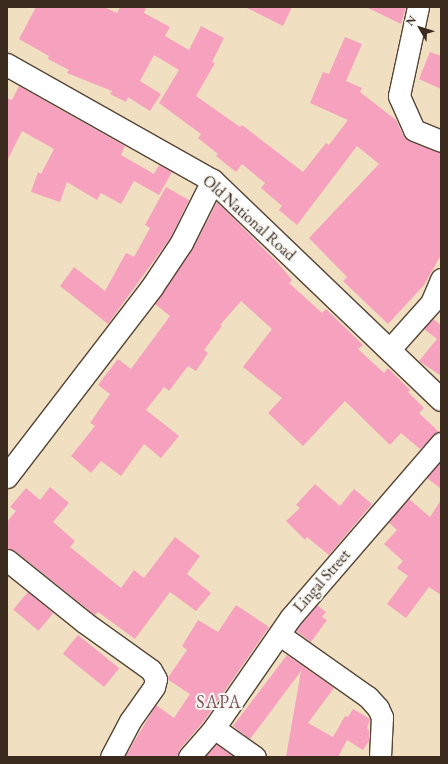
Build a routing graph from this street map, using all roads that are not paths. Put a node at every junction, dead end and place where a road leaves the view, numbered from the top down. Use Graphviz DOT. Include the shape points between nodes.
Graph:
graph roads {
  1 [pos="418,7"];
  2 [pos="7,65"];
  3 [pos="441,141"];
  4 [pos="213,181"];
  5 [pos="441,279"];
  6 [pos="389,350"];
  7 [pos="441,400"];
  8 [pos="441,443"];
  9 [pos="7,477"];
  10 [pos="7,560"];
  11 [pos="280,635"];
  12 [pos="214,728"];
  13 [pos="111,757"];
  14 [pos="189,757"];
  15 [pos="255,757"];
  16 [pos="380,757"];
  1 -- 3 [label="street" via="399,96 414,130"];
  2 -- 4 [label="main road, Old National Road"];
  4 -- 6 [label="main road, Old National Road"];
  4 -- 9 [label="main road" via="182,243 152,288"];
  5 -- 6 [label="street" via="431,303"];
  6 -- 7 [label="main road, Old National Road"];
  8 -- 11 [label="street, Lingal Street" via="291,617"];
  10 -- 13 [label="street" via="84,622 151,670 156,679 154,687 130,721"];
  11 -- 12 [label="street, Lingal Street"];
  11 -- 16 [label="street" via="368,697 378,708 382,717"];
  12 -- 14 [label="street, Lingal Street"];
  12 -- 15 [label="street"];
}
